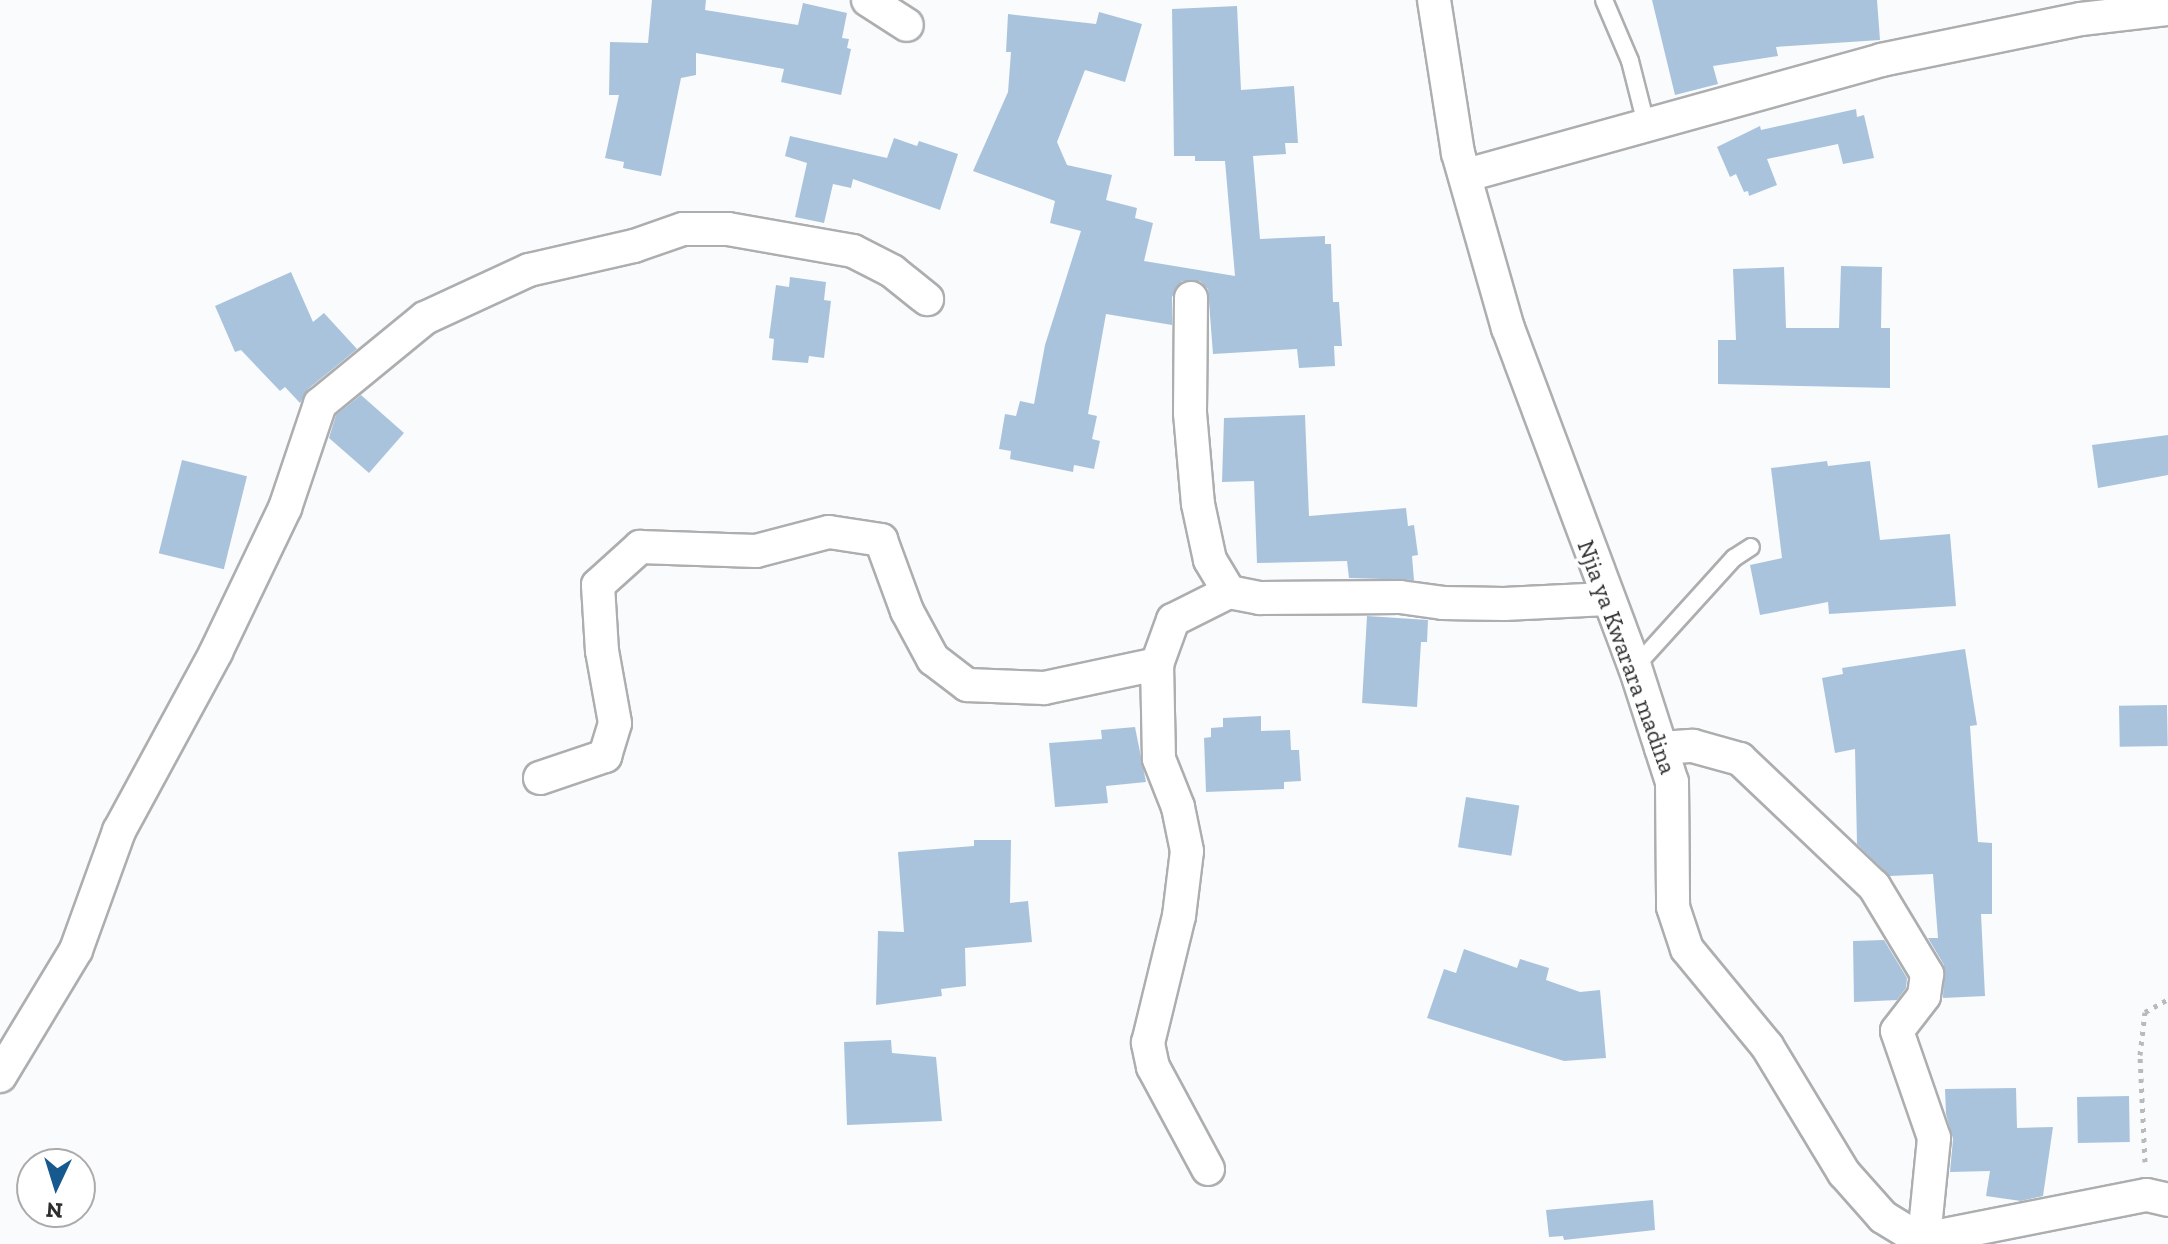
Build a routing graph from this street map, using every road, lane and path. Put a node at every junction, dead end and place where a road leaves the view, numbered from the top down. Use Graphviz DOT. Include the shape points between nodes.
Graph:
graph roads {
  1 [pos="868,0"];
  2 [pos="1434,0"];
  3 [pos="1604,0"];
  4 [pos="2168,9"];
  5 [pos="907,25"];
  6 [pos="1646,124"];
  7 [pos="1467,175"];
  8 [pos="1191,298"];
  9 [pos="927,299"];
  10 [pos="1751,547"];
  11 [pos="1229,592"];
  12 [pos="1607,599"];
  13 [pos="1157,664"];
  14 [pos="1635,667"];
  15 [pos="1661,748"];
  16 [pos="540,778"];
  17 [pos="2168,999"];
  18 [pos="0,1076"];
  19 [pos="1208,1169"];
  20 [pos="2158,1197"];
  21 [pos="1926,1242"];
  1 -- 5 [label="street"];
  2 -- 7 [label="street, Njia ya Kwarara madina" via="1458,153"];
  3 -- 6 [label="lane" via="1630,61"];
  4 -- 6 [label="street" via="2081,19 1881,60"];
  6 -- 7 [label="street"];
  7 -- 12 [label="street, Njia ya Kwarara madina" via="1508,328"];
  8 -- 11 [label="street" via="1190,413 1198,504 1210,560"];
  9 -- 18 [label="street" via="892,271 853,251 728,229 683,229 529,270 425,318 320,404 285,508 216,652 119,831 76,950"];
  10 -- 14 [label="lane" via="1734,558"];
  11 -- 12 [label="street" via="1260,598 1400,597 1443,603"];
  11 -- 13 [label="street" via="1173,620"];
  12 -- 14 [label="street, Njia ya Kwarara madina"];
  13 -- 16 [label="street" via="1044,688 967,685 933,659 907,611 881,540 829,532 756,551 640,547 598,585 602,651 615,723 605,756"];
  13 -- 19 [label="street" via="1159,759 1178,807 1187,851 1179,916 1148,1043 1153,1067"];
  14 -- 15 [label="street, Njia ya Kwarara madina"];
  15 -- 21 [label="street, Njia ya Kwarara madina" via="1672,782 1673,907 1687,949 1767,1046 1844,1173 1883,1217"];
  15 -- 21 [label="street" via="1693,746 1740,759 1874,886 1927,974 1924,996 1897,1031 1934,1138"];
  17 -- 20 [label="path" via="2145,1012 2140,1055"];
  20 -- 21 [label="street"];
}
